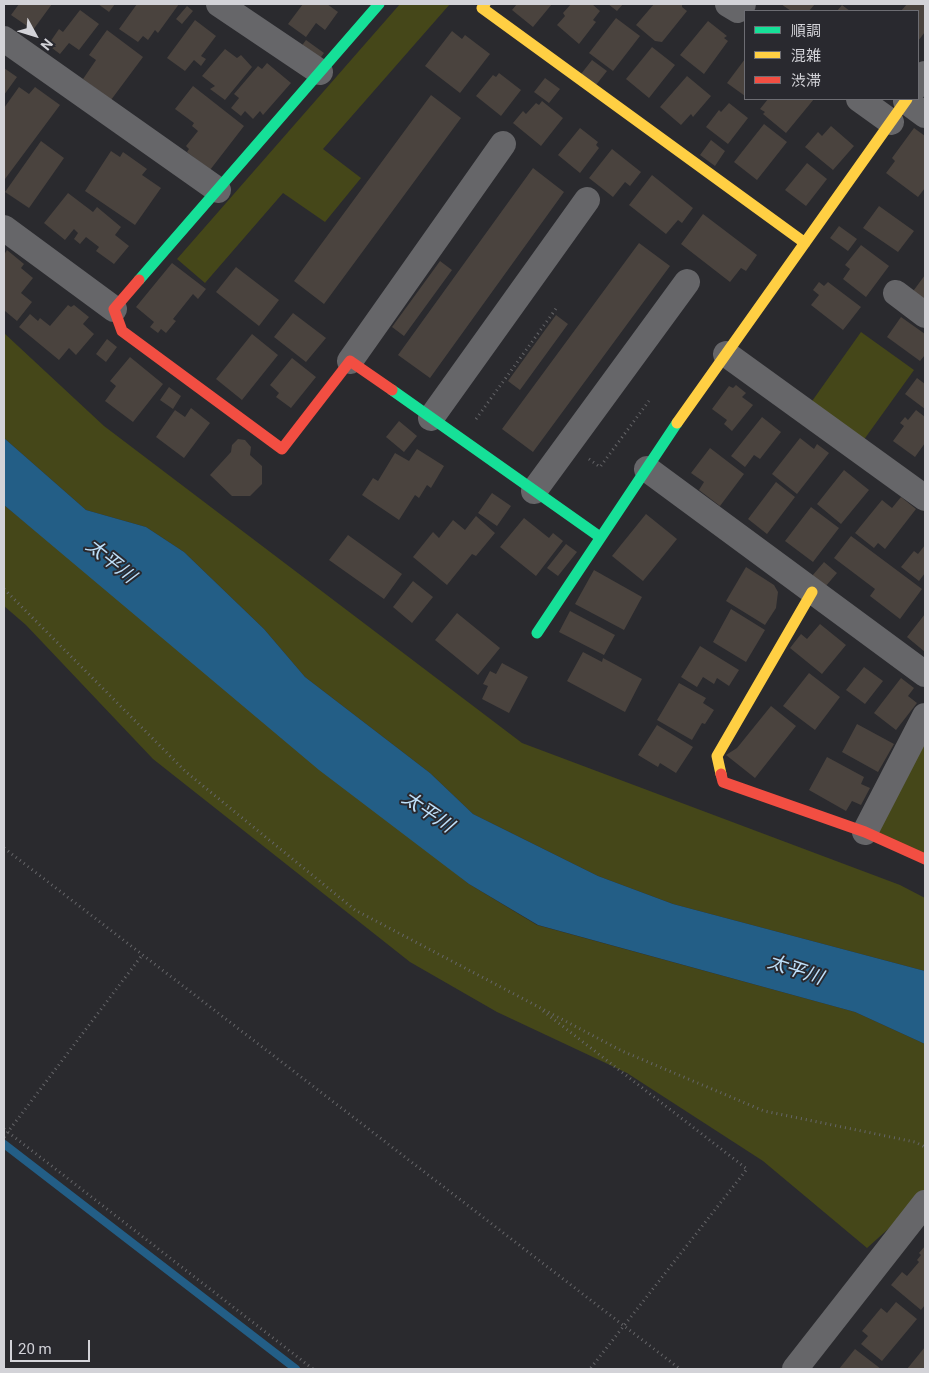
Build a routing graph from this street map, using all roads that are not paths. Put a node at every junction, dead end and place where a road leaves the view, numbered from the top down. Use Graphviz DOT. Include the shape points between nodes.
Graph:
graph roads {
  1 [pos="218,4"];
  2 [pos="379,4"];
  3 [pos="485,4"];
  4 [pos="4,39"];
  5 [pos="320,72"];
  6 [pos="925,74"];
  7 [pos="919,88"];
  8 [pos="860,100"];
  9 [pos="914,100"];
  10 [pos="890,122"];
  11 [pos="503,144"];
  12 [pos="218,190"];
  13 [pos="587,200"];
  14 [pos="4,228"];
  15 [pos="805,243"];
  16 [pos="687,282"];
  17 [pos="896,293"];
  18 [pos="114,309"];
  19 [pos="925,315"];
  20 [pos="726,354"];
  21 [pos="350,361"];
  22 [pos="431,418"];
  23 [pos="647,469"];
  24 [pos="534,491"];
  25 [pos="925,498"];
  26 [pos="600,537"];
  27 [pos="812,592"];
  28 [pos="537,633"];
  29 [pos="925,674"];
  30 [pos="925,716"];
  31 [pos="865,832"];
  32 [pos="925,859"];
  33 [pos="925,1203"];
  34 [pos="795,1369"];
  1 -- 5 [label="street"];
  2 -- 5 [label="street"];
  3 -- 15 [label="street" via="482,8"];
  4 -- 12 [label="street"];
  5 -- 12 [label="street"];
  6 -- 7 [label="street"];
  8 -- 10 [label="street"];
  9 -- 10 [label="street"];
  10 -- 15 [label="street"];
  11 -- 21 [label="street"];
  12 -- 18 [label="street"];
  13 -- 22 [label="street"];
  14 -- 18 [label="street"];
  15 -- 20 [label="street"];
  16 -- 24 [label="street"];
  17 -- 19 [label="street"];
  18 -- 21 [label="street" via="122,331 282,449"];
  20 -- 23 [label="street"];
  20 -- 25 [label="street"];
  21 -- 22 [label="street"];
  22 -- 24 [label="street"];
  23 -- 26 [label="street"];
  23 -- 27 [label="street"];
  24 -- 26 [label="street"];
  26 -- 28 [label="street"];
  27 -- 29 [label="street"];
  27 -- 31 [label="street" via="717,756 722,782"];
  30 -- 31 [label="street"];
  31 -- 32 [label="street"];
  33 -- 34 [label="street"];
}
